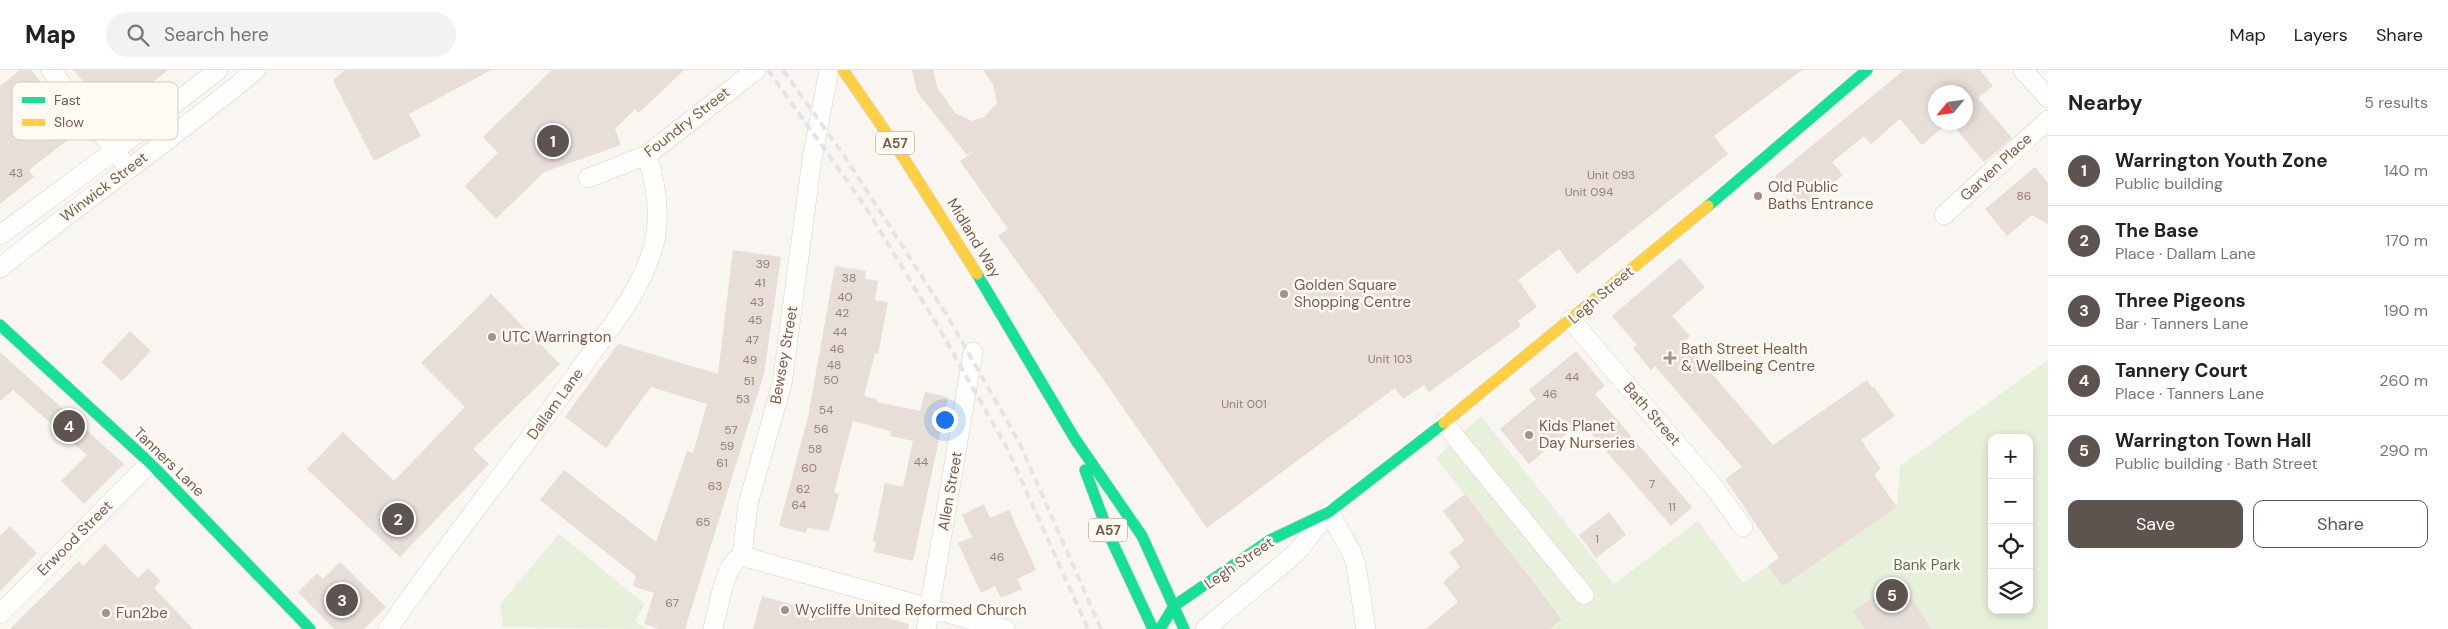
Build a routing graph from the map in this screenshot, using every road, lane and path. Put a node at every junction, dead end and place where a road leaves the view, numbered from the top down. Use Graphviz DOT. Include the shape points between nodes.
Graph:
graph roads {
  1 [pos="51,70"];
  2 [pos="218,70"];
  3 [pos="256,70"];
  4 [pos="756,70"];
  5 [pos="830,70"];
  6 [pos="844,70"];
  7 [pos="2024,70"];
  8 [pos="1857,73"];
  9 [pos="60,82"];
  10 [pos="2048,98"];
  11 [pos="178,101"];
  12 [pos="2048,120"];
  13 [pos="178,131"];
  14 [pos="105,140"];
  15 [pos="128,140"];
  16 [pos="166,140"];
  17 [pos="114,151"];
  18 [pos="647,155"];
  19 [pos="128,168"];
  20 [pos="588,178"];
  21 [pos="1944,214"];
  22 [pos="0,235"];
  23 [pos="0,268"];
  24 [pos="1571,320"];
  25 [pos="0,325"];
  26 [pos="974,352"];
  27 [pos="1444,423"];
  28 [pos="1069,428"];
  29 [pos="150,463"];
  30 [pos="1329,512"];
  31 [pos="1743,527"];
  32 [pos="742,556"];
  33 [pos="1584,595"];
  34 [pos="1174,606"];
  35 [pos="930,608"];
  36 [pos="0,614"];
  37 [pos="310,629"];
  38 [pos="388,629"];
  39 [pos="713,629"];
  40 [pos="926,629"];
  41 [pos="1005,629"];
  42 [pos="1153,629"];
  43 [pos="1160,629"];
  44 [pos="1184,629"];
  45 [pos="1205,629"];
  46 [pos="1366,629"];
  1 -- 9 [label="street"];
  2 -- 11 [label="street, Winwick Street"];
  3 -- 13 [label="street, Winwick Street"];
  4 -- 18 [label="street, Foundry Street"];
  5 -- 32 [label="street, Bewsey Street" via="812,159 782,384 748,504"];
  6 -- 28 [label="main road, Midland Way / A57" via="928,190"];
  7 -- 10 [label="street"];
  8 -- 24 [label="main road, Legh Street"];
  12 -- 21 [label="street, Garven Place"];
  14 -- 17 [label="street"];
  15 -- 17 [label="street, Winwick Street"];
  16 -- 19 [label="street, Winwick Street"];
  17 -- 19 [label="street"];
  17 -- 22 [label="street, Winwick Street"];
  18 -- 20 [label="street, Foundry Street"];
  18 -- 38 [label="street, Dallam Lane" via="657,196 657,228 637,287 515,459"];
  19 -- 23 [label="street, Winwick Street"];
  24 -- 27 [label="main road, Legh Street"];
  24 -- 31 [label="street, Bath Street" via="1718,491 1724,514"];
  25 -- 29 [label="main road, Tanners Lane"];
  26 -- 35 [label="street, Allen Street"];
  27 -- 30 [label="main road, Legh Street"];
  27 -- 33 [label="street"];
  28 -- 34 [label="main road, Midland Way / A57" via="1138,529"];
  28 -- 42 [label="main road, Midland Way / A57" via="1110,537"];
  29 -- 36 [label="street, Erwood Street"];
  29 -- 37 [label="main road, Tanners Lane"];
  30 -- 34 [label="main road, Legh Street" via="1270,540"];
  30 -- 45 [label="street, Legh Street" via="1296,553"];
  30 -- 46 [label="street" via="1356,565"];
  32 -- 35 [label="street"];
  32 -- 39 [label="street" via="728,570"];
  34 -- 43 [label="main road, Legh Street"];
  34 -- 44 [label="main road, Midland Way / A57"];
  35 -- 40 [label="street, Allen Street"];
  35 -- 41 [label="street"];
}
